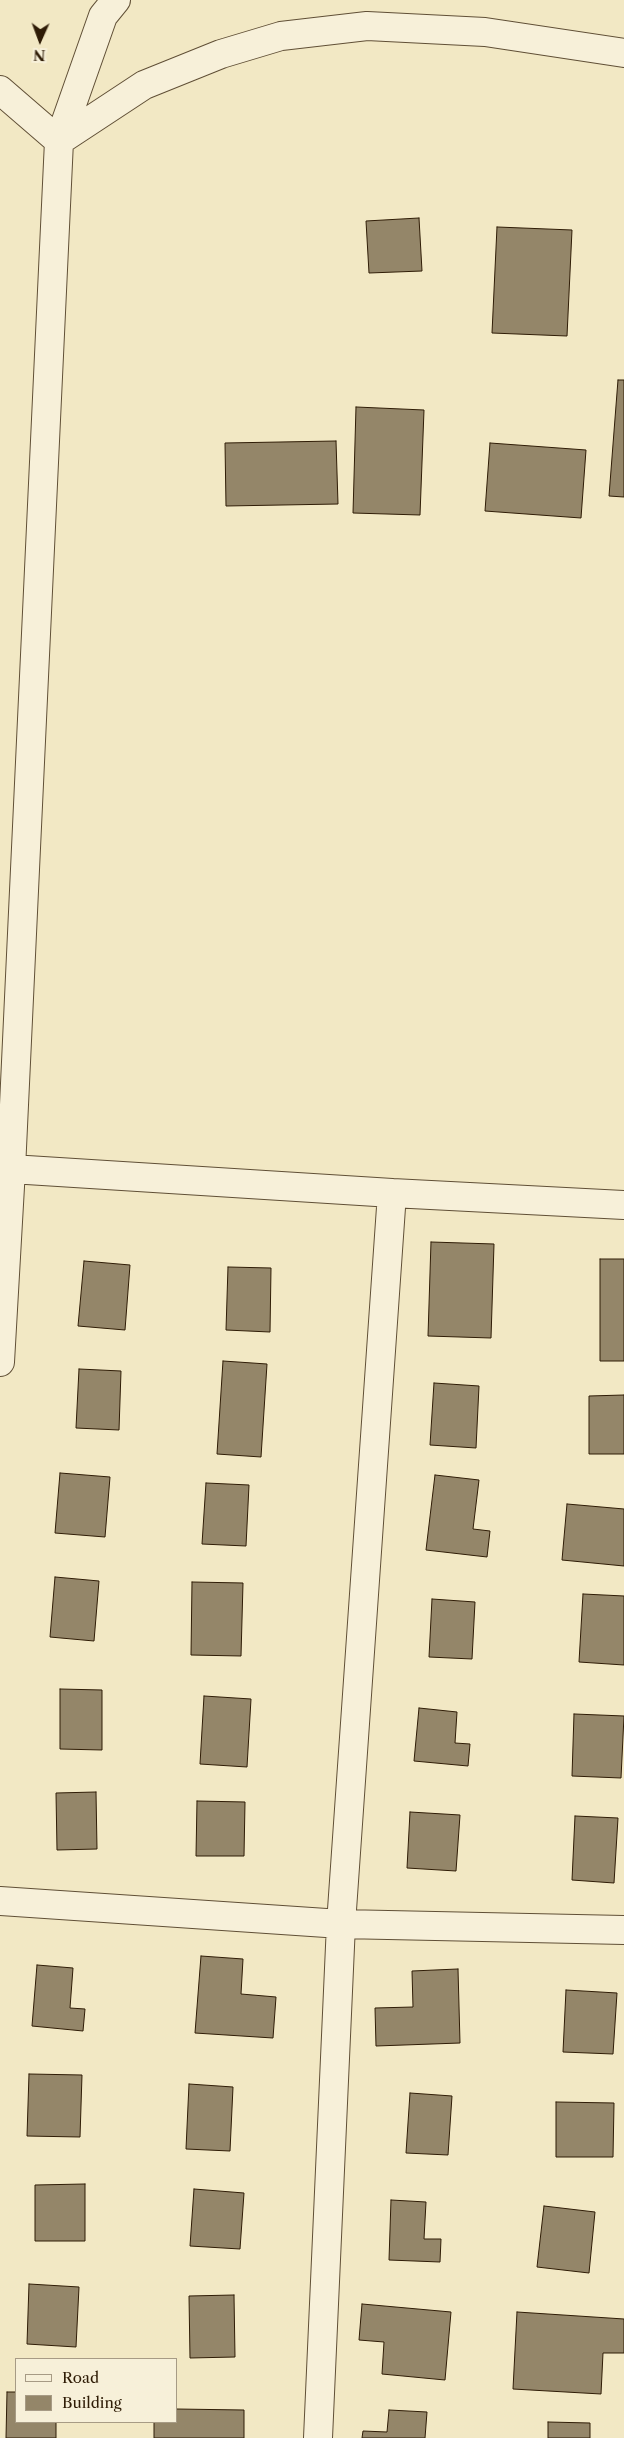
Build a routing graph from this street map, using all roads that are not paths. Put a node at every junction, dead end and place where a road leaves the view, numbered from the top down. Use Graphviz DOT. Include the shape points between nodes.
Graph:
graph roads {
  1 [pos="116,0"];
  2 [pos="624,53"];
  3 [pos="0,90"];
  4 [pos="59,141"];
  5 [pos="5,1168"];
  6 [pos="392,1193"];
  7 [pos="624,1205"];
  8 [pos="0,1362"];
  9 [pos="0,1901"];
  10 [pos="341,1924"];
  11 [pos="624,1930"];
  12 [pos="318,2438"];
  1 -- 4 [label="street" via="103,16"];
  2 -- 4 [label="street" via="485,32 367,26 281,36 221,54 144,85"];
  3 -- 4 [label="street"];
  4 -- 5 [label="street"];
  5 -- 6 [label="street"];
  5 -- 8 [label="street"];
  6 -- 7 [label="street"];
  6 -- 10 [label="street"];
  9 -- 10 [label="street"];
  10 -- 11 [label="street"];
  10 -- 12 [label="street"];
}
